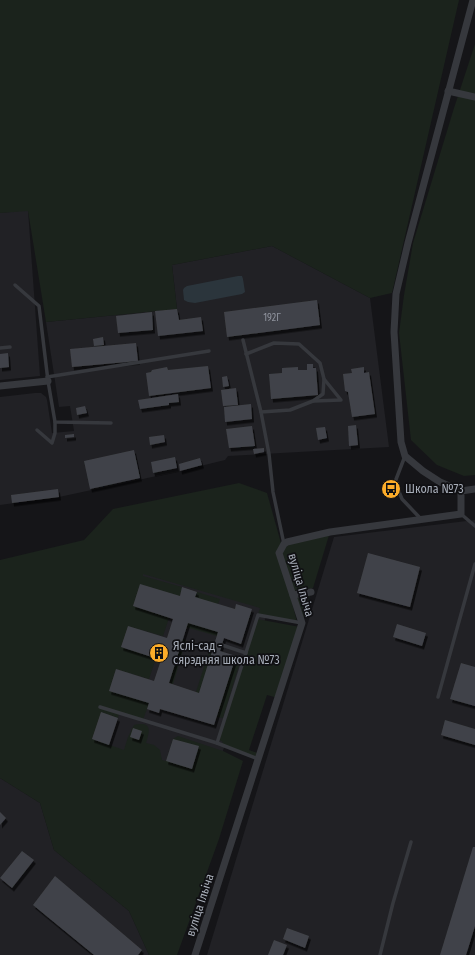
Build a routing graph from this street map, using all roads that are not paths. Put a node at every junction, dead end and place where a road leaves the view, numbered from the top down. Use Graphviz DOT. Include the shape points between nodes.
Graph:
graph roads {
  1 [pos="473,0"];
  2 [pos="448,91"];
  3 [pos="475,97"];
  4 [pos="15,285"];
  5 [pos="243,340"];
  6 [pos="10,347"];
  7 [pos="0,348"];
  8 [pos="209,351"];
  9 [pos="246,354"];
  10 [pos="48,379"];
  11 [pos="324,379"];
  12 [pos="0,386"];
  13 [pos="313,401"];
  14 [pos="261,412"];
  15 [pos="55,422"];
  16 [pos="111,423"];
  17 [pos="37,430"];
  18 [pos="405,456"];
  19 [pos="475,489"];
  20 [pos="461,491"];
  21 [pos="461,514"];
  22 [pos="421,519"];
  23 [pos="475,526"];
  24 [pos="284,544"];
  25 [pos="475,564"];
  26 [pos="311,592"];
  27 [pos="293,595"];
  28 [pos="302,623"];
  29 [pos="222,645"];
  30 [pos="246,653"];
  31 [pos="438,697"];
  32 [pos="100,707"];
  33 [pos="217,743"];
  34 [pos="258,759"];
  35 [pos="411,842"];
  36 [pos="195,955"];
  37 [pos="380,955"];
  1 -- 2 [label="street"];
  2 -- 3 [label="street"];
  2 -- 18 [label="street" via="396,294 394,332 401,442"];
  4 -- 10 [label="lane" via="40,306"];
  5 -- 9 [label="lane"];
  6 -- 7 [label="lane"];
  8 -- 10 [label="lane"];
  9 -- 11 [label="lane" via="274,343 299,344 320,363"];
  9 -- 14 [label="lane"];
  10 -- 12 [label="street"];
  10 -- 15 [label="lane"];
  11 -- 13 [label="lane" via="323,394"];
  11 -- 13 [label="lane" via="341,400"];
  13 -- 14 [label="lane" via="290,410"];
  14 -- 24 [label="lane"];
  15 -- 16 [label="lane"];
  15 -- 17 [label="lane" via="52,443"];
  18 -- 20 [label="street" via="440,482"];
  18 -- 22 [label="lane" via="395,482 402,499"];
  19 -- 20 [label="street"];
  20 -- 21 [label="street"];
  21 -- 22 [label="street, вуліца Ільіча"];
  21 -- 23 [label="lane"];
  22 -- 24 [label="street, вуліца Ільіча" via="330,532"];
  24 -- 27 [label="street, вуліца Ільіча" via="279,553"];
  25 -- 31 [label="lane"];
  26 -- 27 [label="street"];
  27 -- 28 [label="street, вуліца Ільіча"];
  28 -- 30 [label="lane" via="258,615"];
  28 -- 34 [label="street, вуліца Ільіча"];
  29 -- 30 [label="lane"];
  30 -- 33 [label="lane"];
  32 -- 33 [label="lane"];
  33 -- 34 [label="lane"];
  34 -- 36 [label="street, вуліца Ільіча"];
  35 -- 37 [label="lane"];
}
